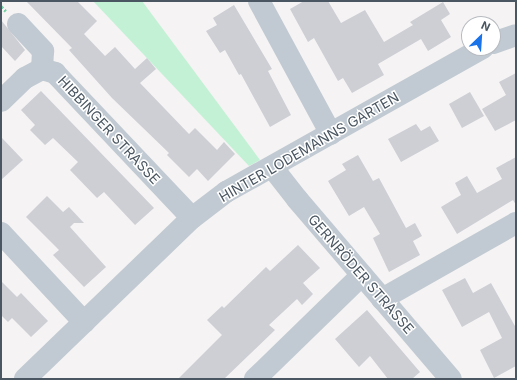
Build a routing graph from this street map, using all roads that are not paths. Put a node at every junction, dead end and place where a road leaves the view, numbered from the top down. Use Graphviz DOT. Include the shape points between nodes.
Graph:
graph roads {
  1 [pos="259,1"];
  2 [pos="18,24"];
  3 [pos="516,35"];
  4 [pos="501,40"];
  5 [pos="470,56"];
  6 [pos="42,69"];
  7 [pos="1,101"];
  8 [pos="331,134"];
  9 [pos="272,168"];
  10 [pos="192,218"];
  11 [pos="516,223"];
  12 [pos="1,233"];
  13 [pos="362,275"];
  14 [pos="382,299"];
  15 [pos="84,322"];
  16 [pos="25,379"];
  17 [pos="255,379"];
  18 [pos="451,379"];
  1 -- 8 [label="street"];
  2 -- 6 [label="street" via="43,51"];
  3 -- 4 [label="street"];
  5 -- 8 [label="street, HINTER LODEMANNS GARTEN"];
  6 -- 7 [label="street, HIBBINGER STRASSE" via="25,78"];
  6 -- 10 [label="street, HIBBINGER STRASSE" via="55,73"];
  8 -- 9 [label="street, HINTER LODEMANNS GARTEN"];
  9 -- 10 [label="street, HINTER LODEMANNS GARTEN" via="226,192"];
  9 -- 13 [label="street, GERNRÖDER STRASSE"];
  10 -- 15 [label="street, HINTER LODEMANNS GARTEN"];
  11 -- 14 [label="street"];
  12 -- 15 [label="street"];
  13 -- 14 [label="street, GERNRÖDER STRASSE"];
  13 -- 17 [label="street"];
  14 -- 18 [label="street, GERNRÖDER STRASSE"];
  15 -- 16 [label="street, HINTER LODEMANNS GARTEN"];
}
